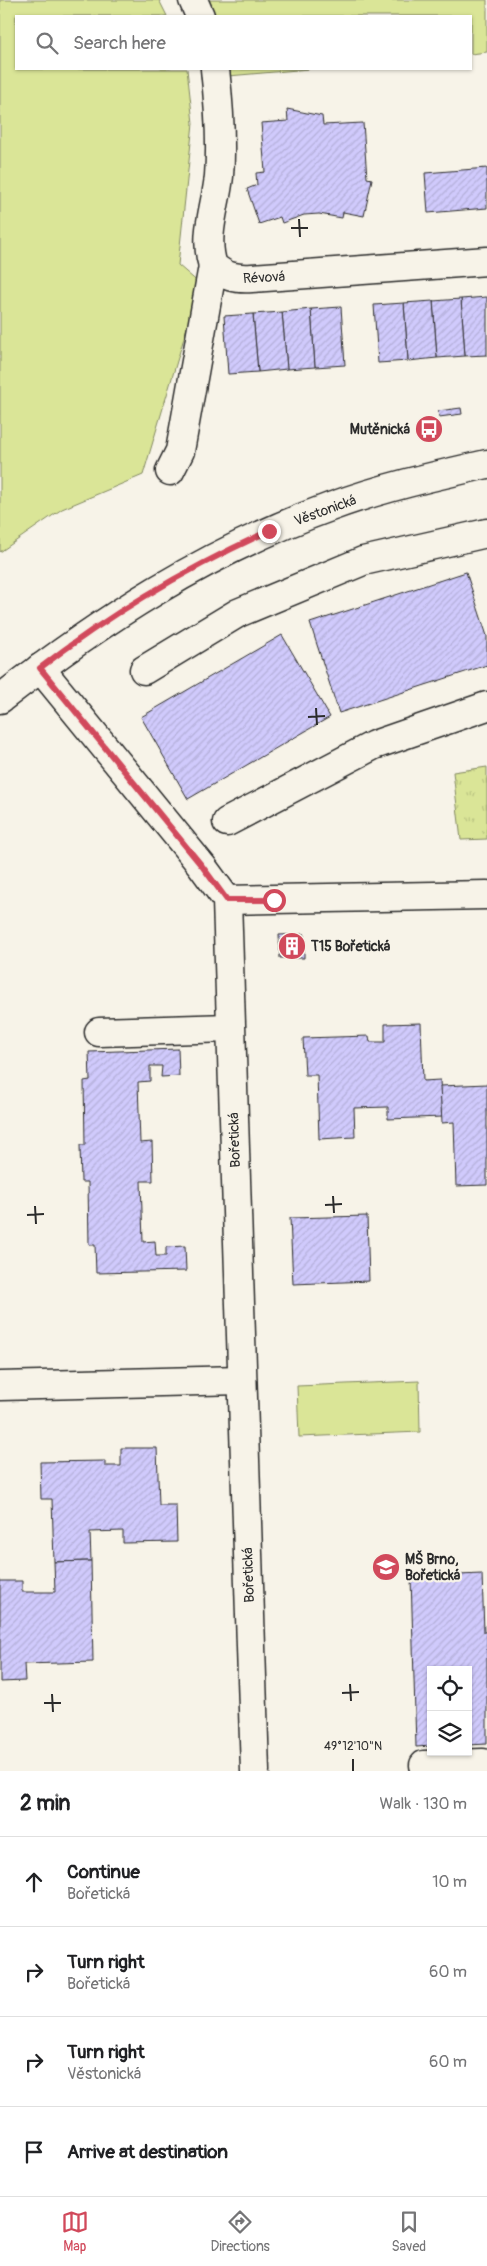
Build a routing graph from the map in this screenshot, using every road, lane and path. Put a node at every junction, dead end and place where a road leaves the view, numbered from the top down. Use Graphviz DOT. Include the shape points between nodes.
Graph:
graph roads {
  1 [pos="193,0"];
  2 [pos="200,15"];
  3 [pos="215,70"];
  4 [pos="487,262"];
  5 [pos="213,266"];
  6 [pos="487,464"];
  7 [pos="170,471"];
  8 [pos="487,533"];
  9 [pos="40,668"];
  10 [pos="144,670"];
  11 [pos="0,699"];
  12 [pos="487,706"];
  13 [pos="227,822"];
  14 [pos="487,895"];
  15 [pos="227,900"];
  16 [pos="230,1028"];
  17 [pos="99,1032"];
  18 [pos="241,1380"];
  19 [pos="0,1386"];
  20 [pos="424,1765"];
  21 [pos="255,1771"];
  22 [pos="483,1771"];
  1 -- 2 [label="street"];
  3 -- 5 [label="street" via="221,134 219,177 208,237"];
  4 -- 5 [label="street, Révová" via="236,279 224,276"];
  5 -- 7 [label="street" via="180,451"];
  6 -- 9 [label="street, Věstonická" via="373,493 261,535 163,585"];
  8 -- 10 [label="street" via="363,561 238,612"];
  9 -- 11 [label="street, Věstonická"];
  9 -- 15 [label="street"];
  12 -- 13 [label="street" via="374,745"];
  14 -- 15 [label="street"];
  15 -- 16 [label="street, Bořetická"];
  16 -- 17 [label="street"];
  16 -- 18 [label="street, Bořetická"];
  18 -- 19 [label="street"];
  18 -- 21 [label="street, Bořetická"];
  20 -- 22 [label="street" via="483,1763"];
}
